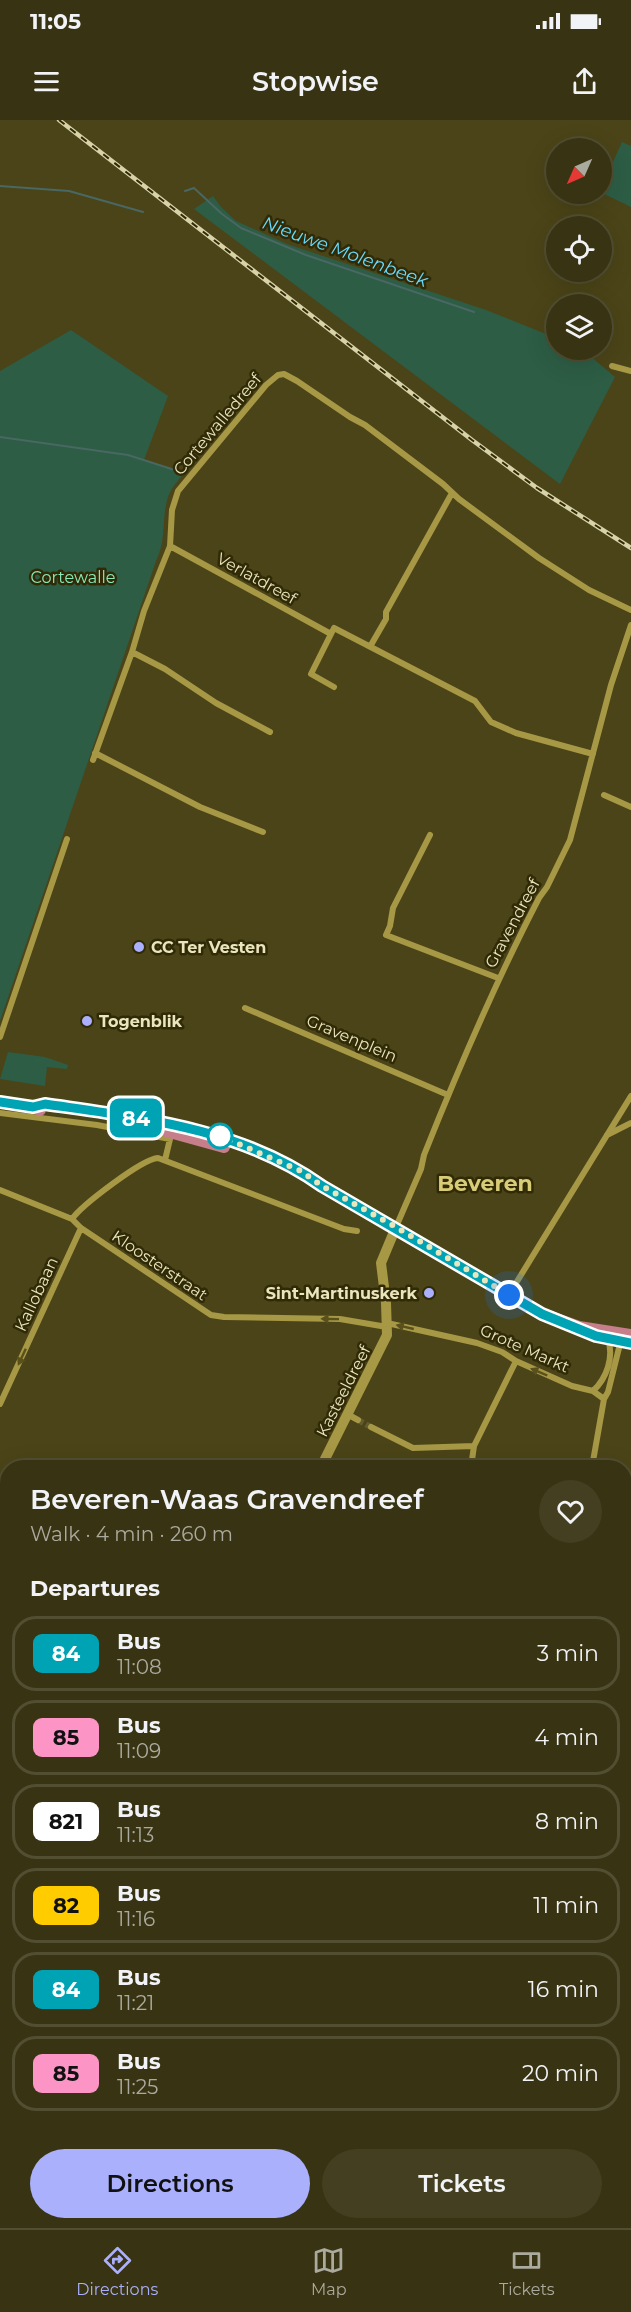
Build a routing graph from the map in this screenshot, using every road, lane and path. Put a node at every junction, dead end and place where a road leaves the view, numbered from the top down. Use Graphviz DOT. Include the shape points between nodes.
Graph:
graph roads {
  1 [pos="612,366"];
  2 [pos="631,371"];
  3 [pos="452,493"];
  4 [pos="170,546"];
  5 [pos="631,610"];
  6 [pos="631,625"];
  7 [pos="331,634"];
  8 [pos="371,645"];
  9 [pos="132,652"];
  10 [pos="334,687"];
  11 [pos="270,732"];
  12 [pos="95,753"];
  13 [pos="593,754"];
  14 [pos="93,760"];
  15 [pos="604,795"];
  16 [pos="631,807"];
  17 [pos="263,832"];
  18 [pos="430,835"];
  19 [pos="67,839"];
  20 [pos="498,978"];
  21 [pos="245,1008"];
  22 [pos="0,1037"];
  23 [pos="448,1095"];
  24 [pos="631,1096"];
  25 [pos="0,1102"];
  26 [pos="0,1113"];
  27 [pos="631,1123"];
  28 [pos="607,1135"];
  29 [pos="165,1160"];
  30 [pos="0,1190"];
  31 [pos="72,1219"];
  32 [pos="396,1227"];
  33 [pos="81,1228"];
  34 [pos="357,1231"];
  35 [pos="513,1287"];
  36 [pos="387,1325"];
  37 [pos="579,1328"];
  38 [pos="608,1339"];
  39 [pos="626,1339"];
  40 [pos="516,1361"];
  41 [pos="593,1391"];
  42 [pos="604,1399"];
  43 [pos="0,1404"];
  44 [pos="347,1414"];
  45 [pos="358,1420"];
  46 [pos="371,1427"];
  47 [pos="474,1446"];
  48 [pos="324,1460"];
  49 [pos="472,1460"];
  50 [pos="593,1460"];
  1 -- 2 [label="street"];
  3 -- 4 [label="street, Cortewalledreef" via="365,425 297,381 278,375 178,491 172,510"];
  3 -- 5 [label="street, Cortewalledreef" via="556,570"];
  3 -- 8 [label="street"];
  4 -- 7 [label="street, Verlatdreef"];
  4 -- 9 [label="street, Cortewalledreef"];
  6 -- 13 [label="street, Gravendreef"];
  7 -- 8 [label="street, Verlatdreef" via="334,628"];
  7 -- 10 [label="street" via="311,674"];
  8 -- 13 [label="street" via="475,701 490,722 544,742"];
  9 -- 11 [label="street"];
  9 -- 12 [label="street, Cortewalledreef"];
  12 -- 14 [label="street, Cortewalledreef"];
  12 -- 17 [label="street" via="200,807"];
  13 -- 20 [label="street, Gravendreef" via="570,840"];
  15 -- 16 [label="street"];
  18 -- 20 [label="street" via="393,908 386,935"];
  19 -- 22 [label="street"];
  20 -- 23 [label="street, Gravendreef"];
  21 -- 23 [label="street, Gravenplein"];
  23 -- 32 [label="street, Gravendreef"];
  24 -- 28 [label="street"];
  25 -- 32 [label="main road" via="212,1142 322,1186"];
  26 -- 29 [label="street" via="170,1139"];
  27 -- 28 [label="street"];
  28 -- 35 [label="street"];
  29 -- 31 [label="street" via="152,1159 139,1165"];
  29 -- 34 [label="street"];
  30 -- 31 [label="street, Kloosterstraat"];
  31 -- 33 [label="street, Kloosterstraat"];
  32 -- 36 [label="street" via="381,1263"];
  32 -- 37 [label="main road" via="517,1300"];
  36 -- 33 [label="street, Kloosterstraat, one-way" via="340,1319 211,1315"];
  33 -- 43 [label="street, Kallobaan, one-way"];
  40 -- 36 [label="street, Grote Markt, one-way" via="477,1343"];
  36 -- 44 [label="street, Kasteeldreef" via="379,1354"];
  37 -- 38 [label="main road"];
  37 -- 39 [label="main road"];
  38 -- 39 [label="main road"];
  38 -- 41 [label="street" via="611,1355 604,1377"];
  39 -- 42 [label="street"];
  41 -- 40 [label="street, Grote Markt, one-way"];
  40 -- 47 [label="street"];
  41 -- 42 [label="street, Grote Markt"];
  42 -- 50 [label="street"];
  44 -- 45 [label="street"];
  44 -- 48 [label="street, Kasteeldreef"];
  46 -- 47 [label="street" via="413,1448"];
  47 -- 49 [label="street"];
}
